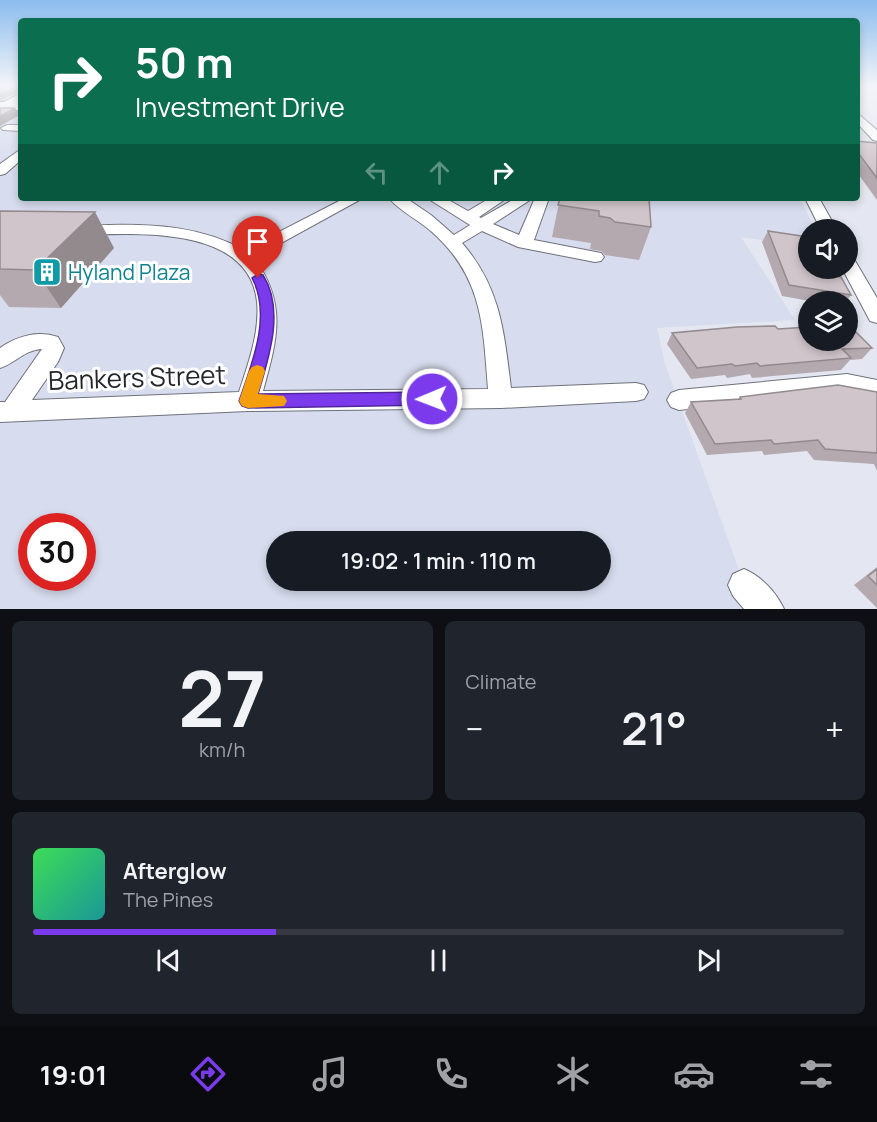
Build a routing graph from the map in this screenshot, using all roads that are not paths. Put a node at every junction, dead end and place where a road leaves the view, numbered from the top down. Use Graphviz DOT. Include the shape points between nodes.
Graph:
graph roads {
  1 [pos="860,120"];
  2 [pos="860,121"];
  3 [pos="877,124"];
  4 [pos="7,128"];
  5 [pos="18,128"];
  6 [pos="877,138"];
  7 [pos="18,156"];
  8 [pos="0,171"];
  9 [pos="350,201"];
  10 [pos="401,201"];
  11 [pos="439,201"];
  12 [pos="495,201"];
  13 [pos="521,201"];
  14 [pos="541,201"];
  15 [pos="814,201"];
  16 [pos="467,218"];
  17 [pos="823,219"];
  18 [pos="483,226"];
  19 [pos="66,230"];
  20 [pos="453,242"];
  21 [pos="524,243"];
  22 [pos="243,257"];
  23 [pos="595,257"];
  24 [pos="857,279"];
  25 [pos="877,316"];
  26 [pos="0,360"];
  27 [pos="877,389"];
  28 [pos="636,392"];
  29 [pos="501,398"];
  30 [pos="679,400"];
  31 [pos="248,401"];
  32 [pos="6,412"];
  33 [pos="744,585"];
  34 [pos="767,609"];
  1 -- 3 [label="street"];
  2 -- 6 [label="street"];
  4 -- 5 [label="street"];
  7 -- 8 [label="street"];
  9 -- 22 [label="street"];
  10 -- 20 [label="street"];
  11 -- 16 [label="street"];
  12 -- 16 [label="street"];
  13 -- 18 [label="street"];
  14 -- 21 [label="street"];
  15 -- 17 [label="street"];
  16 -- 18 [label="street"];
  18 -- 20 [label="street"];
  18 -- 21 [label="street"];
  19 -- 22 [label="street" via="186,234 215,241"];
  20 -- 29 [label="street" via="473,270 488,303"];
  21 -- 23 [label="street"];
  22 -- 31 [label="street" via="265,291 268,311 261,361"];
  24 -- 25 [label="street"];
  26 -- 32 [label="street" via="32,340 51,342 53,348"];
  27 -- 30 [label="street" via="847,383"];
  28 -- 29 [label="street, Bankers Street"];
  29 -- 31 [label="street, Bankers Street"];
  31 -- 32 [label="street, Bankers Street"];
  33 -- 34 [label="street"];
}
